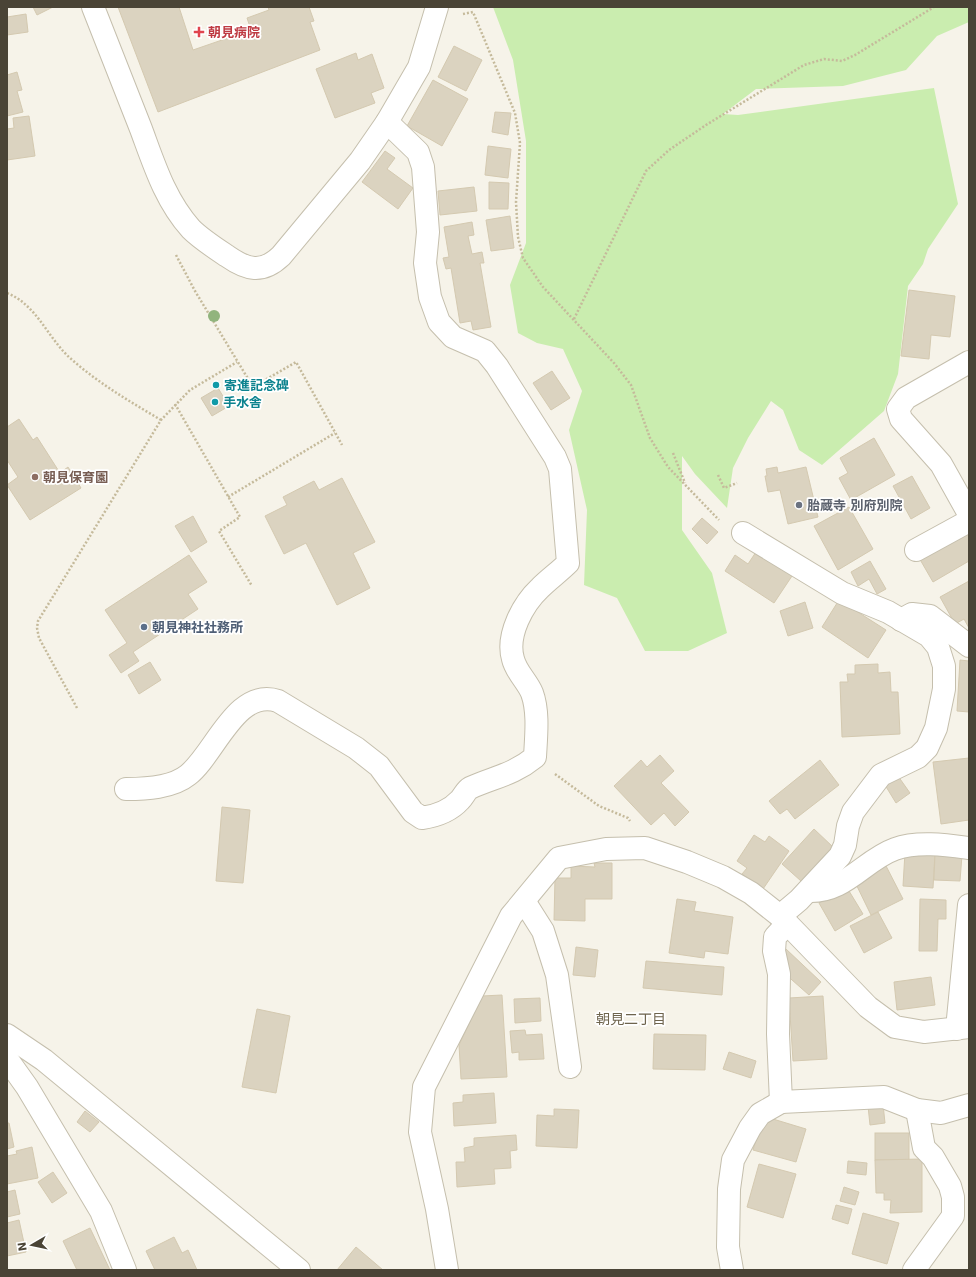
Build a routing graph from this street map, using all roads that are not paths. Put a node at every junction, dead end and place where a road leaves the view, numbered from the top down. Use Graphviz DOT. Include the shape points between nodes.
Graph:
graph roads {
  1 [pos="93,7"];
  2 [pos="437,7"];
  3 [pos="387,122"];
  4 [pos="969,362"];
  5 [pos="969,515"];
  6 [pos="743,533"];
  7 [pos="916,550"];
  8 [pos="901,620"];
  9 [pos="969,646"];
  10 [pos="126,789"];
  11 [pos="969,848"];
  12 [pos="808,891"];
  13 [pos="524,900"];
  14 [pos="969,905"];
  15 [pos="783,920"];
  16 [pos="963,1028"];
  17 [pos="7,1035"];
  18 [pos="7,1058"];
  19 [pos="570,1067"];
  20 [pos="781,1102"];
  21 [pos="969,1105"];
  22 [pos="917,1110"];
  23 [pos="126,1270"];
  24 [pos="299,1270"];
  25 [pos="447,1270"];
  26 [pos="732,1270"];
  27 [pos="914,1270"];
  1 -- 3 [label="street" via="158,176 177,211 192,230 240,265 254,268 267,266 281,256 360,161"];
  2 -- 3 [label="street" via="419,67"];
  3 -- 10 [label="street" via="418,152 422,167 428,232 425,263 430,297 439,322 452,337 485,351 555,457 560,469 568,563 539,588 526,604 511,642 512,658 532,693 536,712 535,757 521,768 469,789 460,801 446,811 422,818 413,812 379,766 349,744 270,698 258,699 233,718 187,776 172,783 144,789"];
  4 -- 5 [label="street" via="906,398 898,409 901,419 941,464"];
  5 -- 7 [label="street"];
  6 -- 8 [label="street" via="842,593"];
  8 -- 9 [label="street" via="912,614 930,616"];
  8 -- 12 [label="street" via="930,636 938,647 944,666 944,690 936,728 927,748 918,757 881,775 867,792 853,812 840,856"];
  11 -- 12 [label="street" via="929,845 895,849 836,886 820,892"];
  12 -- 15 [label="street"];
  13 -- 15 [label="street" via="559,858 606,848 645,848 723,877 751,893"];
  13 -- 19 [label="street" via="543,931 557,975 566,1024"];
  13 -- 25 [label="street" via="511,916 424,1087 420,1132"];
  14 -- 16 [label="street"];
  15 -- 16 [label="street" via="868,1007 895,1027 924,1032"];
  15 -- 20 [label="street" via="775,936 774,951 779,974"];
  17 -- 24 [label="street" via="44,1060"];
  18 -- 23 [label="street" via="27,1086 101,1211"];
  20 -- 22 [label="street" via="884,1097"];
  20 -- 26 [label="street" via="760,1114 733,1160 729,1189 728,1247"];
  21 -- 22 [label="street" via="941,1113"];
  22 -- 27 [label="street" via="924,1148 933,1157 950,1186 953,1216"];
}
